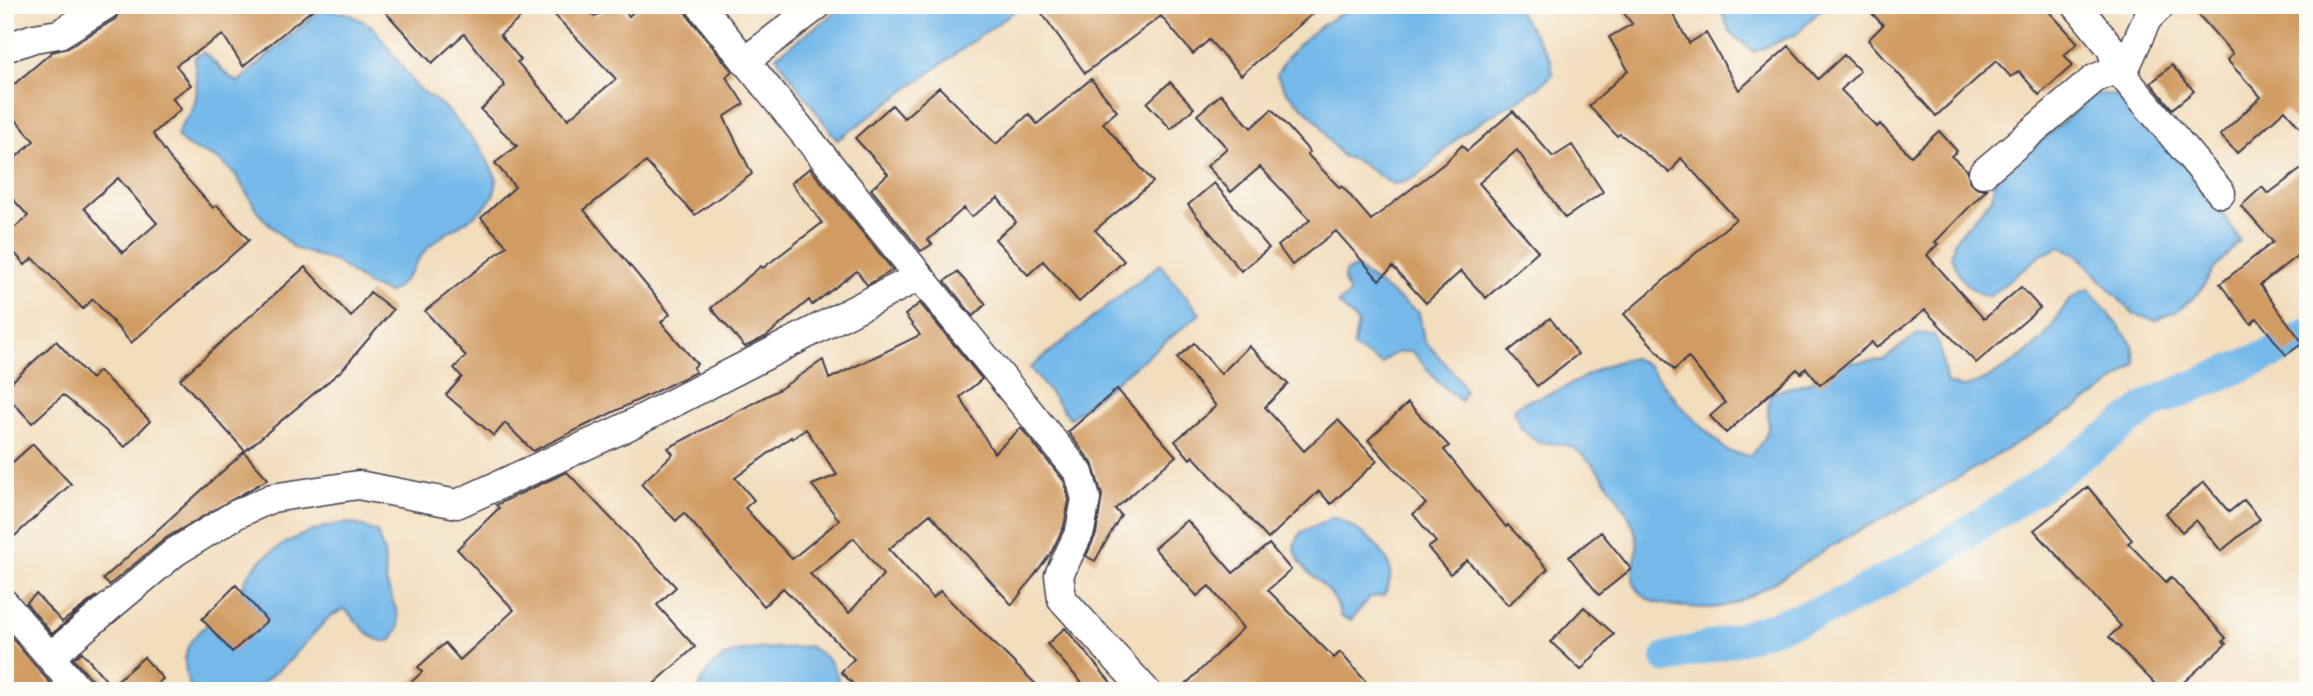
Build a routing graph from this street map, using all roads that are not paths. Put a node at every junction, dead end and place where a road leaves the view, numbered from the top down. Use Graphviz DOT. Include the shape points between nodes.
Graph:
graph roads {
  1 [pos="106,5"];
  2 [pos="700,5"];
  3 [pos="818,5"];
  4 [pos="2076,5"];
  5 [pos="2161,5"];
  6 [pos="5,48"];
  7 [pos="745,61"];
  8 [pos="2118,70"];
  9 [pos="1983,173"];
  10 [pos="2221,193"];
  11 [pos="918,277"];
  12 [pos="5,604"];
  13 [pos="51,656"];
  14 [pos="79,691"];
  15 [pos="1146,691"];
  1 -- 6 [label="street" via="59,34"];
  2 -- 7 [label="street"];
  3 -- 7 [label="street"];
  4 -- 8 [label="street" via="2111,48"];
  5 -- 8 [label="street" via="2147,19 2132,58"];
  7 -- 11 [label="street"];
  8 -- 9 [label="street" via="2094,79"];
  8 -- 10 [label="street"];
  11 -- 13 [label="street" via="634,424 457,504 358,485 272,498 235,514 176,552"];
  11 -- 15 [label="street" via="1079,473 1086,499 1080,531 1059,575 1062,599"];
  12 -- 13 [label="street"];
  13 -- 14 [label="street"];
}
